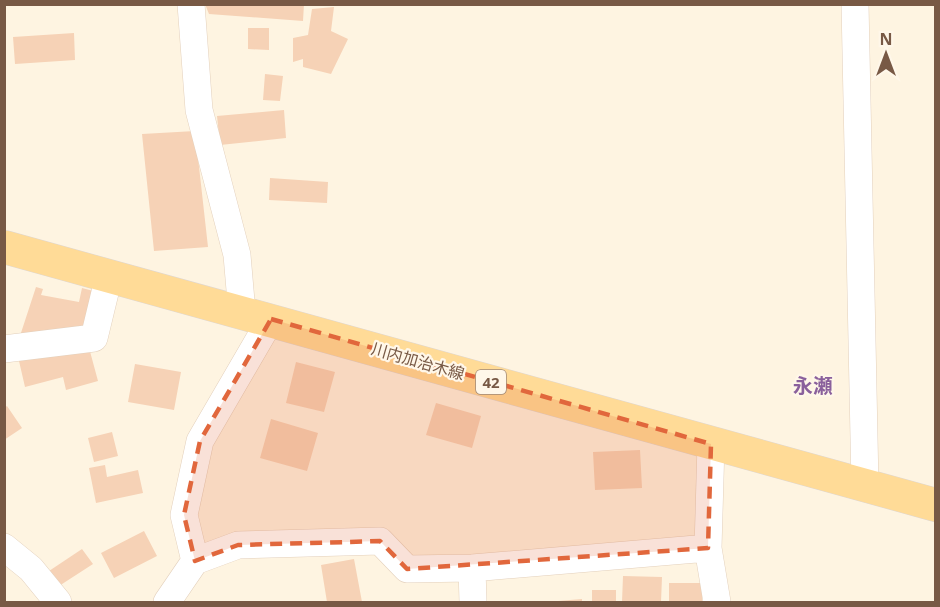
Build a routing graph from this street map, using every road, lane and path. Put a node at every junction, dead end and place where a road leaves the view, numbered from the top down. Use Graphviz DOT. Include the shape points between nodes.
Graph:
graph roads {
  1 [pos="191,4"];
  2 [pos="855,4"];
  3 [pos="4,247"];
  4 [pos="109,276"];
  5 [pos="256,316"];
  6 [pos="4,349"];
  7 [pos="711,444"];
  8 [pos="865,485"];
  9 [pos="936,505"];
  10 [pos="4,547"];
  11 [pos="708,548"];
  12 [pos="195,561"];
  13 [pos="472,568"];
  14 [pos="58,603"];
  15 [pos="167,603"];
  16 [pos="473,603"];
  17 [pos="717,603"];
  1 -- 5 [label="street" via="199,110"];
  2 -- 8 [label="street"];
  3 -- 4 [label="main road, 川内加治木線 / 42"];
  4 -- 5 [label="main road, 川内加治木線 / 42"];
  4 -- 6 [label="street" via="94,338"];
  5 -- 7 [label="main road, 川内加治木線 / 42"];
  5 -- 12 [label="street" via="200,441 184,516"];
  7 -- 8 [label="main road, 川内加治木線 / 42"];
  7 -- 11 [label="street"];
  8 -- 9 [label="main road, 川内加治木線 / 42"];
  10 -- 14 [label="street" via="31,569"];
  11 -- 13 [label="street"];
  11 -- 17 [label="street"];
  12 -- 13 [label="street" via="238,545 380,541 406,569"];
  12 -- 15 [label="street"];
  13 -- 16 [label="street"];
}
